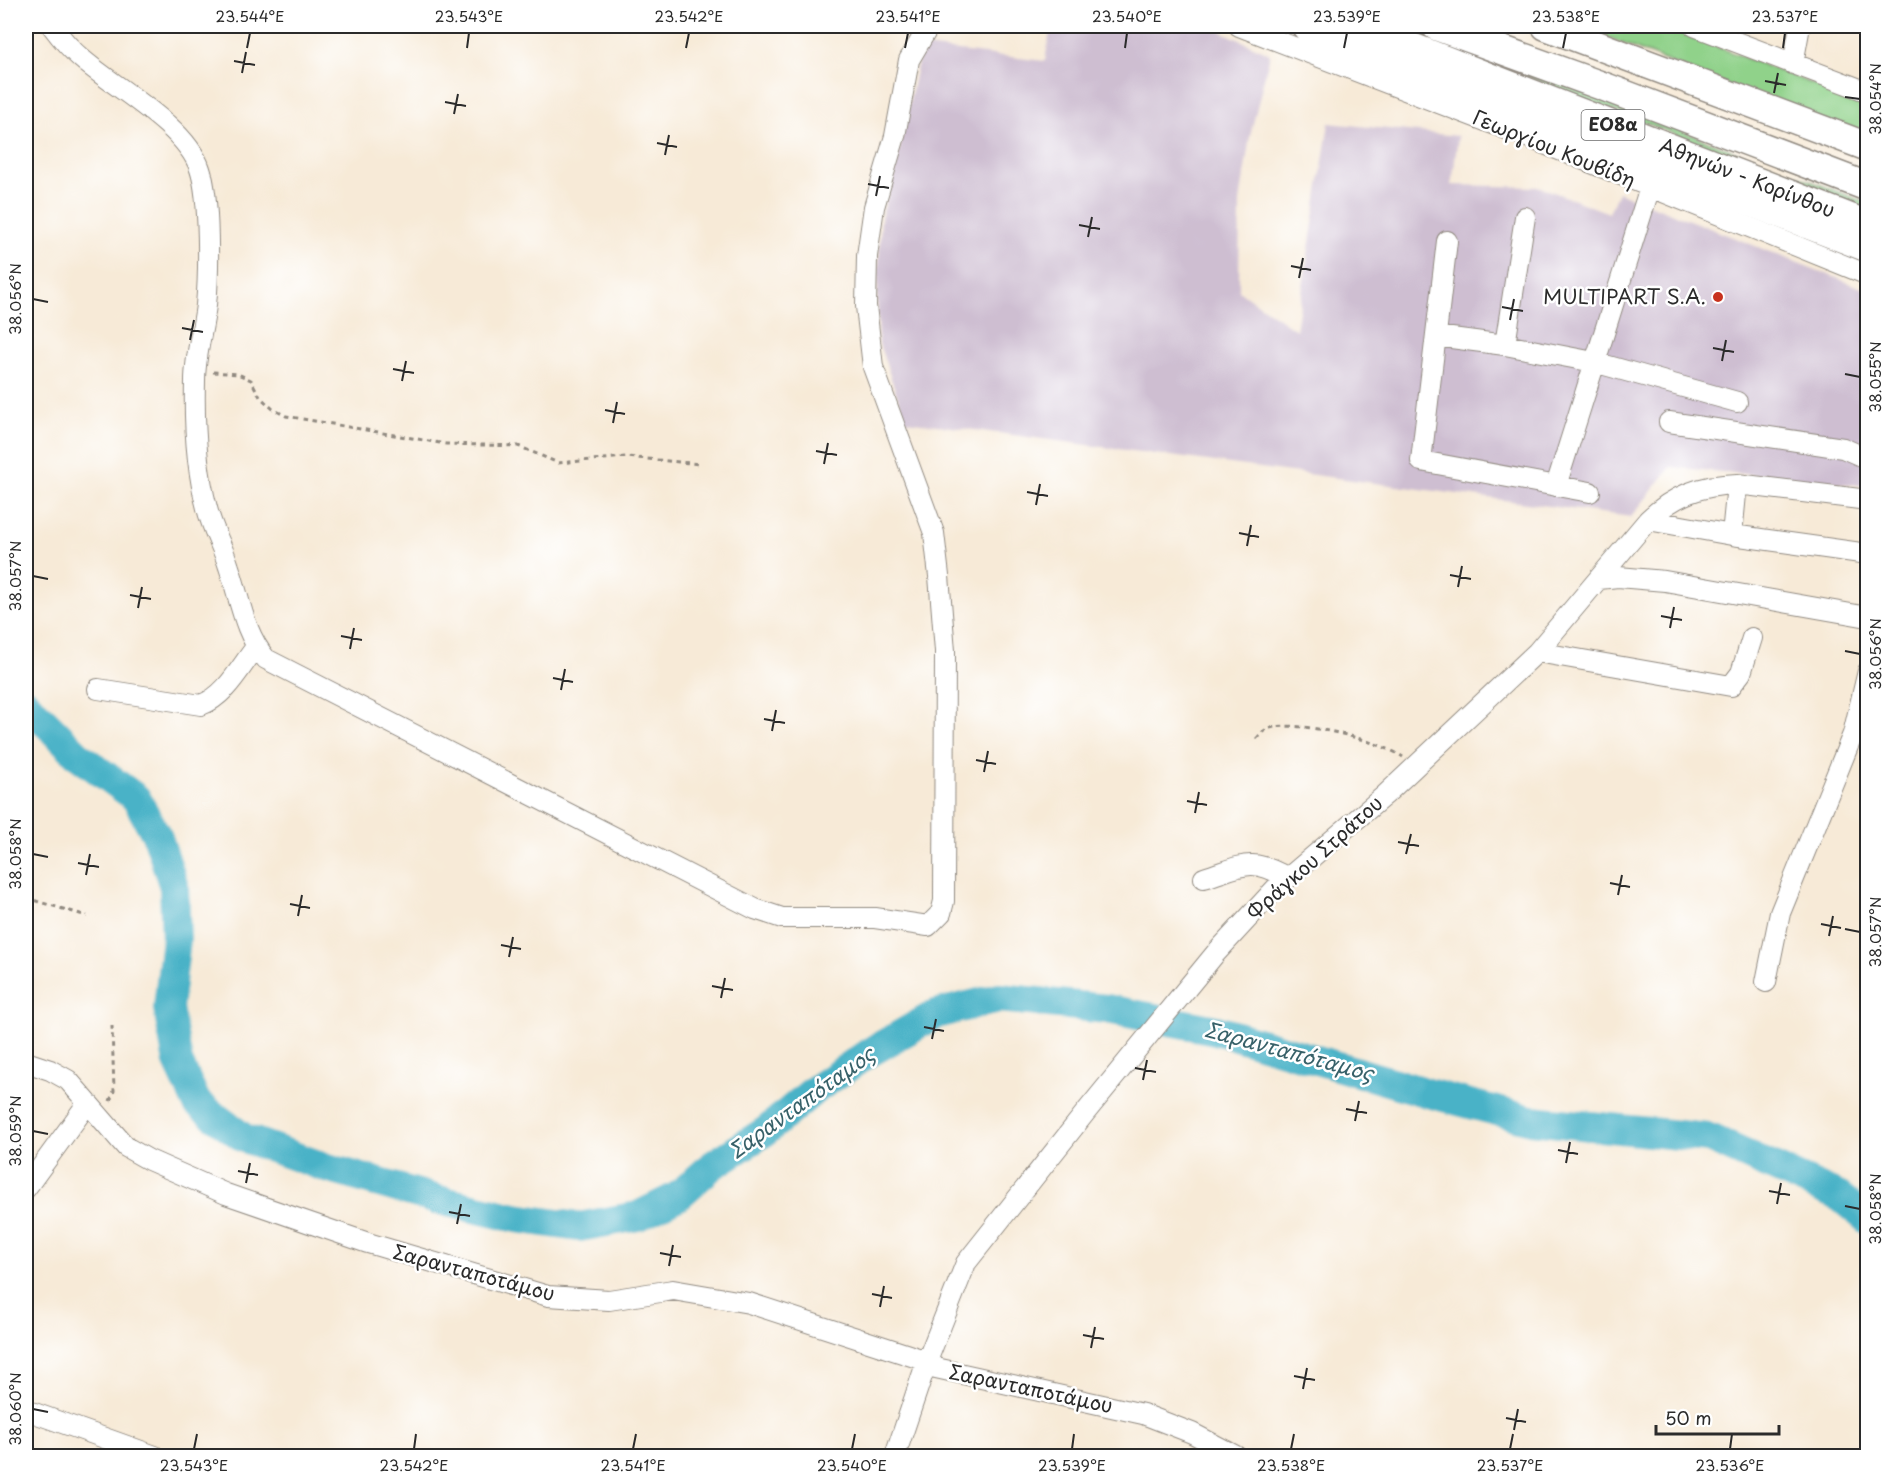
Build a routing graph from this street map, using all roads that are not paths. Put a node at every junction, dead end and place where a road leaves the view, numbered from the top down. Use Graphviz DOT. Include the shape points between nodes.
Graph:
graph roads {
  1 [pos="52,26"];
  2 [pos="930,26"];
  3 [pos="1239,26"];
  4 [pos="1306,26"];
  5 [pos="1358,26"];
  6 [pos="1436,26"];
  7 [pos="1546,26"];
  8 [pos="1695,26"];
  9 [pos="1800,26"];
  10 [pos="1793,64"];
  11 [pos="1868,92"];
  12 [pos="1868,147"];
  13 [pos="1650,187"];
  14 [pos="1868,187"];
  15 [pos="1525,217"];
  16 [pos="1868,225"];
  17 [pos="1447,241"];
  18 [pos="1868,249"];
  19 [pos="1868,275"];
  20 [pos="1436,336"];
  21 [pos="1505,345"];
  22 [pos="1594,362"];
  23 [pos="1737,402"];
  24 [pos="1669,422"];
  25 [pos="1868,459"];
  26 [pos="1737,484"];
  27 [pos="1556,486"];
  28 [pos="1590,492"];
  29 [pos="1868,500"];
  30 [pos="1648,519"];
  31 [pos="1732,535"];
  32 [pos="1868,554"];
  33 [pos="1599,579"];
  34 [pos="1868,616"];
  35 [pos="1752,638"];
  36 [pos="256,647"];
  37 [pos="1537,652"];
  38 [pos="1868,671"];
  39 [pos="98,689"];
  40 [pos="1204,878"];
  41 [pos="1288,878"];
  42 [pos="1766,982"];
  43 [pos="26,1062"];
  44 [pos="87,1104"];
  45 [pos="26,1188"];
  46 [pos="927,1361"];
  47 [pos="26,1410"];
  48 [pos="155,1456"];
  49 [pos="895,1456"];
  50 [pos="1236,1456"];
  1 -- 36 [label="street" via="82,60 177,135 193,152 201,170 207,283 195,414 206,507"];
  2 -- 36 [label="street" via="909,60 895,136 874,207 867,256 866,306 873,367 934,533 939,576 945,651 944,901 936,920 927,926 875,918 782,918 755,909 592,823 289,673 266,659"];
  3 -- 13 [label="street, Γεωργίου Κουβίδη"];
  4 -- 18 [label="highway" via="1310,31"];
  5 -- 16 [label="highway, Αθηνών - Κορίνθου / ΕΟ8α"];
  6 -- 14 [label="highway, Αθηνών - Κορίνθου / ΕΟ8α"];
  7 -- 12 [label="highway"];
  8 -- 10 [label="street"];
  9 -- 10 [label="street"];
  10 -- 11 [label="street"];
  13 -- 19 [label="street, Γεωργίου Κουβίδη"];
  13 -- 22 [label="street"];
  15 -- 21 [label="street"];
  17 -- 20 [label="street"];
  20 -- 21 [label="street"];
  20 -- 27 [label="street" via="1421,461"];
  21 -- 22 [label="street"];
  22 -- 23 [label="street"];
  22 -- 27 [label="street"];
  24 -- 25 [label="street" via="1843,448"];
  26 -- 29 [label="street, Φράγκου Στράτου"];
  26 -- 30 [label="street, Φράγκου Στράτου" via="1713,485 1682,494"];
  26 -- 31 [label="street"];
  27 -- 28 [label="street"];
  30 -- 31 [label="street"];
  30 -- 33 [label="street, Φράγκου Στράτου"];
  31 -- 32 [label="street"];
  33 -- 34 [label="street" via="1665,581"];
  33 -- 37 [label="street, Φράγκου Στράτου"];
  35 -- 37 [label="street" via="1741,673 1731,686"];
  36 -- 39 [label="street" via="224,690 201,705"];
  37 -- 41 [label="street, Φράγκου Στράτου" via="1416,766"];
  38 -- 42 [label="street" via="1853,734 1780,913"];
  40 -- 41 [label="street" via="1248,864 1266,866"];
  41 -- 46 [label="street, Φράγκου Στράτου" via="1215,954 966,1263"];
  43 -- 44 [label="street, Σαρανταποτάμου" via="68,1080"];
  44 -- 45 [label="street"];
  44 -- 46 [label="street, Σαρανταποτάμου" via="126,1147 159,1165 226,1194 473,1276 560,1297 609,1300 673,1290 723,1298 782,1312"];
  46 -- 49 [label="street, Φράγκου Στράτου"];
  46 -- 50 [label="street, Σαρανταποτάμου" via="936,1368 963,1375 1143,1414"];
  47 -- 48 [label="street"];
}
